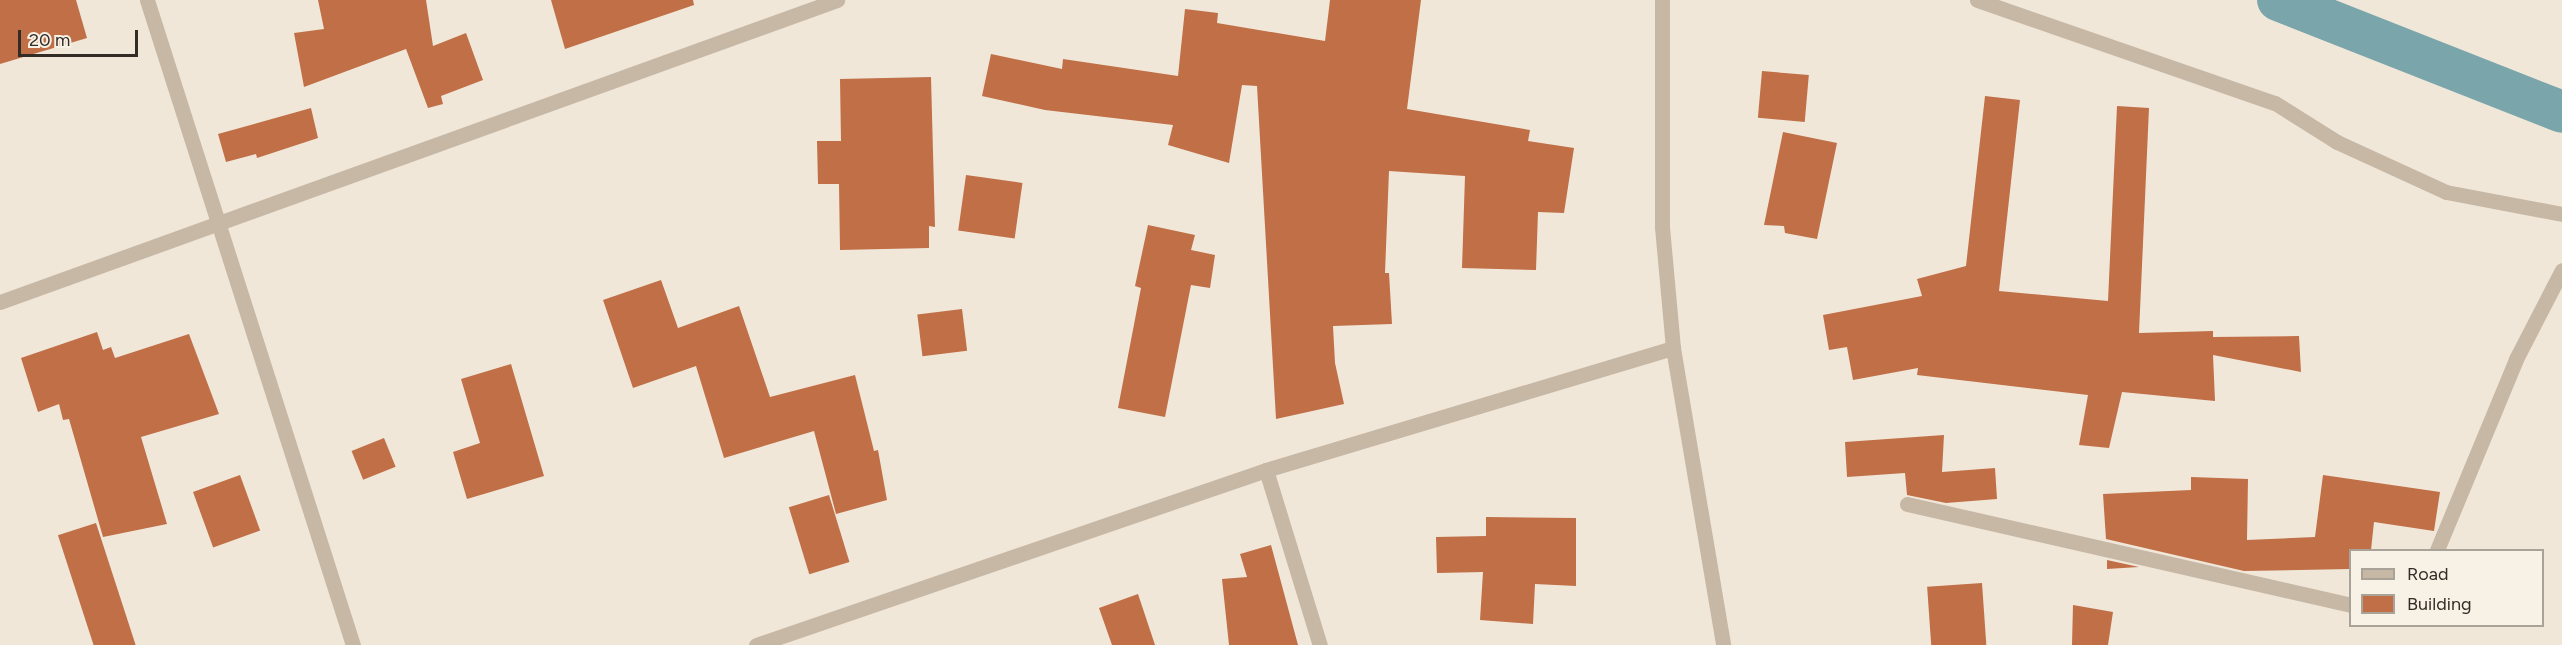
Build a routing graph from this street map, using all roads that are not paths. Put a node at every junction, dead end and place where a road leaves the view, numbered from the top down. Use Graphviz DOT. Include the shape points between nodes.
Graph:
graph roads {
  1 [pos="147,0"];
  2 [pos="837,0"];
  3 [pos="1662,0"];
  4 [pos="1977,0"];
  5 [pos="2562,214"];
  6 [pos="216,224"];
  7 [pos="2562,270"];
  8 [pos="0,302"];
  9 [pos="1673,348"];
  10 [pos="1266,470"];
  11 [pos="1907,504"];
  12 [pos="2437,549"];
  13 [pos="2349,605"];
  14 [pos="353,645"];
  15 [pos="756,645"];
  16 [pos="1320,645"];
  17 [pos="1723,645"];
  1 -- 6 [label="street"];
  2 -- 6 [label="street"];
  3 -- 9 [label="street" via="1662,227"];
  4 -- 5 [label="street" via="2275,103 2337,142 2446,192"];
  6 -- 8 [label="street"];
  6 -- 14 [label="street"];
  7 -- 12 [label="street" via="2516,359"];
  9 -- 10 [label="street"];
  9 -- 17 [label="street"];
  10 -- 15 [label="street"];
  10 -- 16 [label="street"];
  11 -- 13 [label="street"];
}
